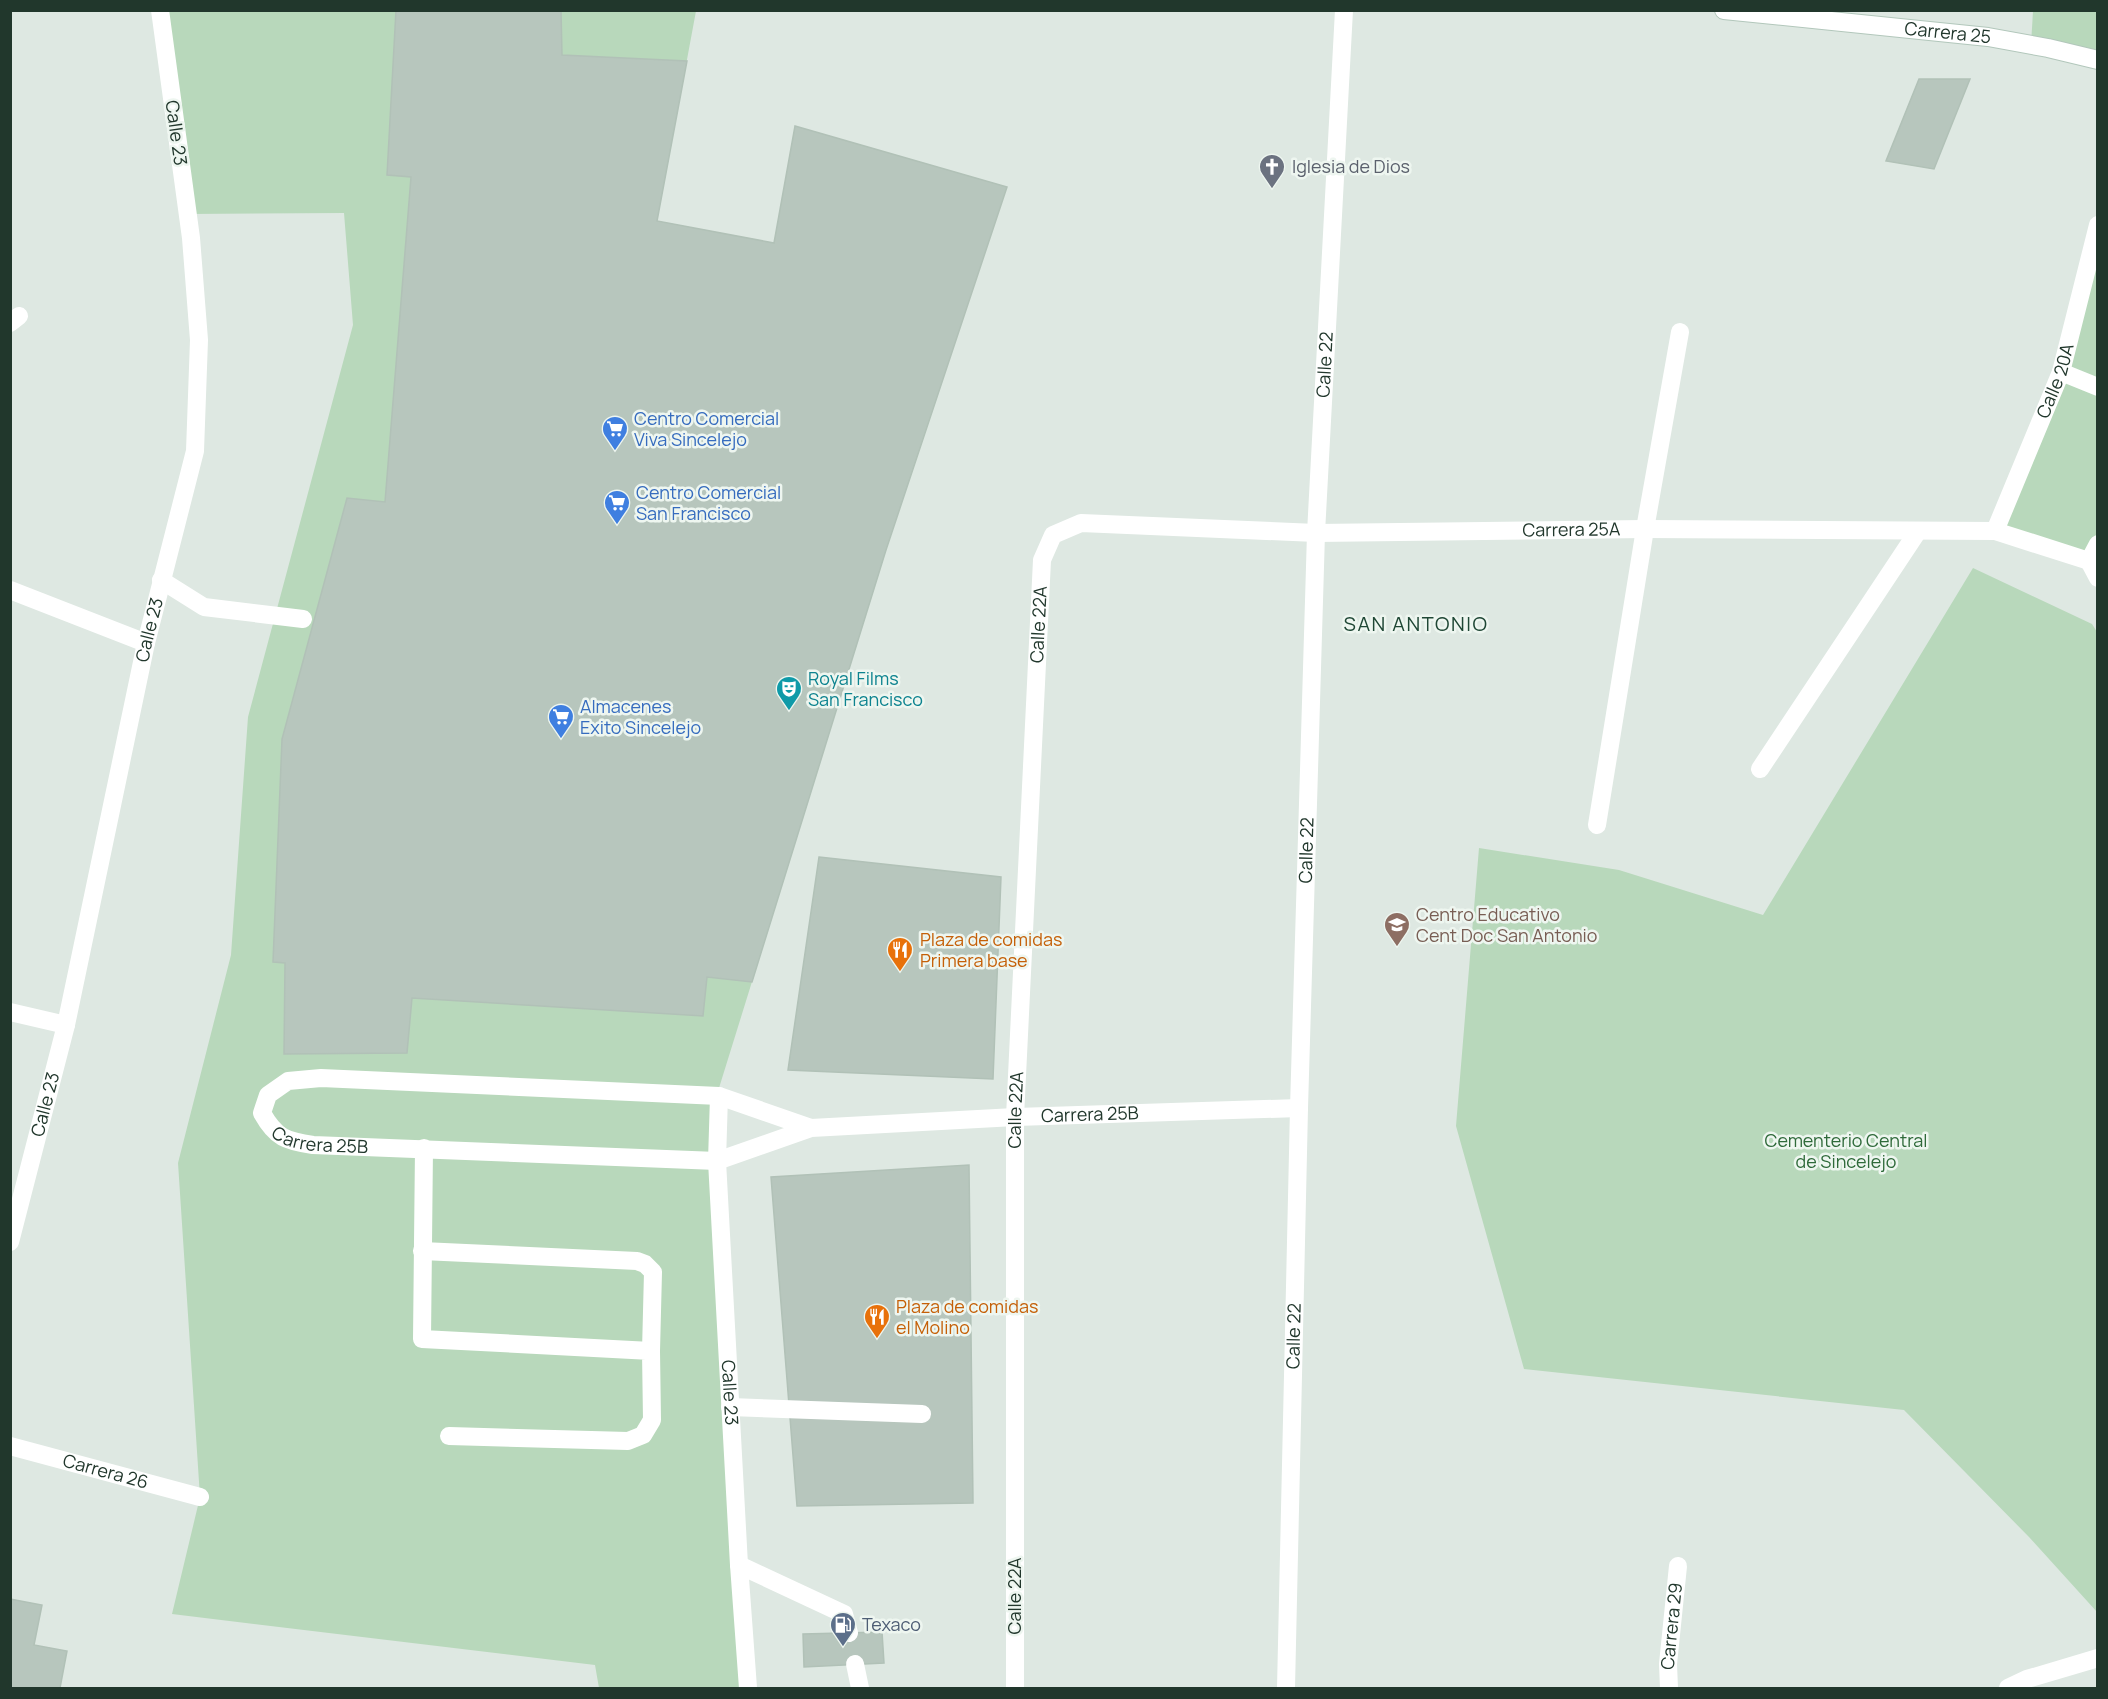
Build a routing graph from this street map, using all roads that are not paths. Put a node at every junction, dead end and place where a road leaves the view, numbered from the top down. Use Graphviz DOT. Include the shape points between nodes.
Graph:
graph roads {
  1 [pos="160,10"];
  2 [pos="1344,10"];
  3 [pos="1724,10"];
  4 [pos="2097,60"];
  5 [pos="2097,225"];
  6 [pos="1680,332"];
  7 [pos="2061,372"];
  8 [pos="2097,387"];
  9 [pos="1645,529"];
  10 [pos="1918,531"];
  11 [pos="1995,531"];
  12 [pos="1316,533"];
  13 [pos="1053,535"];
  14 [pos="2097,543"];
  15 [pos="2089,561"];
  16 [pos="2097,578"];
  17 [pos="161,580"];
  18 [pos="10,590"];
  19 [pos="303,619"];
  20 [pos="146,643"];
  21 [pos="1760,769"];
  22 [pos="1597,825"];
  23 [pos="10,1012"];
  24 [pos="66,1025"];
  25 [pos="718,1096"];
  26 [pos="1299,1108"];
  27 [pos="1016,1117"];
  28 [pos="811,1128"];
  29 [pos="424,1148"];
  30 [pos="717,1161"];
  31 [pos="10,1242"];
  32 [pos="422,1251"];
  33 [pos="651,1351"];
  34 [pos="730,1407"];
  35 [pos="922,1414"];
  36 [pos="449,1436"];
  37 [pos="10,1446"];
  38 [pos="200,1497"];
  39 [pos="739,1565"];
  40 [pos="1678,1566"];
  41 [pos="849,1634"];
  42 [pos="2097,1658"];
  43 [pos="855,1664"];
  44 [pos="748,1689"];
  45 [pos="860,1689"];
  46 [pos="1015,1689"];
  47 [pos="1286,1689"];
  48 [pos="1669,1689"];
  49 [pos="2008,1689"];
  1 -- 17 [label="street, Calle 23" via="191,238 198,340 195,451"];
  2 -- 12 [label="street, Calle 22"];
  3 -- 4 [label="street, Carrera 25" via="1988,37"];
  5 -- 7 [label="street, Calle 20A"];
  6 -- 9 [label="street"];
  7 -- 8 [label="street"];
  7 -- 11 [label="street, Calle 20A"];
  9 -- 10 [label="street, Carrera 25A"];
  9 -- 12 [label="street, Carrera 25A"];
  9 -- 22 [label="street"];
  10 -- 11 [label="street, Carrera 25A"];
  10 -- 21 [label="street"];
  11 -- 15 [label="street, Carrera 25A"];
  12 -- 13 [label="street, Carrera 25A" via="1081,523"];
  12 -- 26 [label="street, Calle 22"];
  13 -- 27 [label="street, Calle 22A" via="1041,560"];
  14 -- 15 [label="street"];
  15 -- 16 [label="street"];
  17 -- 19 [label="street" via="204,607"];
  17 -- 20 [label="street, Calle 23"];
  18 -- 20 [label="street"];
  20 -- 24 [label="street, Calle 23"];
  23 -- 24 [label="street"];
  24 -- 31 [label="street, Calle 23"];
  25 -- 28 [label="street, Carrera 25B"];
  25 -- 29 [label="street, Carrera 25B" via="321,1078 288,1081 268,1095 262,1113 283,1139 296,1143"];
  25 -- 30 [label="street, Calle 23"];
  26 -- 27 [label="street, Carrera 25B"];
  26 -- 47 [label="street, Calle 22"];
  27 -- 28 [label="street, Carrera 25B"];
  27 -- 46 [label="street, Calle 22A"];
  28 -- 30 [label="street, Carrera 25B"];
  29 -- 30 [label="street, Carrera 25B"];
  29 -- 32 [label="street"];
  30 -- 34 [label="street, Calle 23"];
  32 -- 33 [label="street" via="645,1264 652,1272"];
  32 -- 33 [label="street" via="422,1339"];
  33 -- 36 [label="street" via="652,1420 643,1435 628,1441"];
  34 -- 35 [label="street"];
  34 -- 39 [label="street, Calle 23"];
  37 -- 38 [label="street, Carrera 26"];
  39 -- 41 [label="street" via="844,1614"];
  39 -- 44 [label="street, Calle 23"];
  40 -- 48 [label="street, Carrera 29"];
  42 -- 49 [label="street" via="2027,1679"];
  43 -- 45 [label="street"];
}
